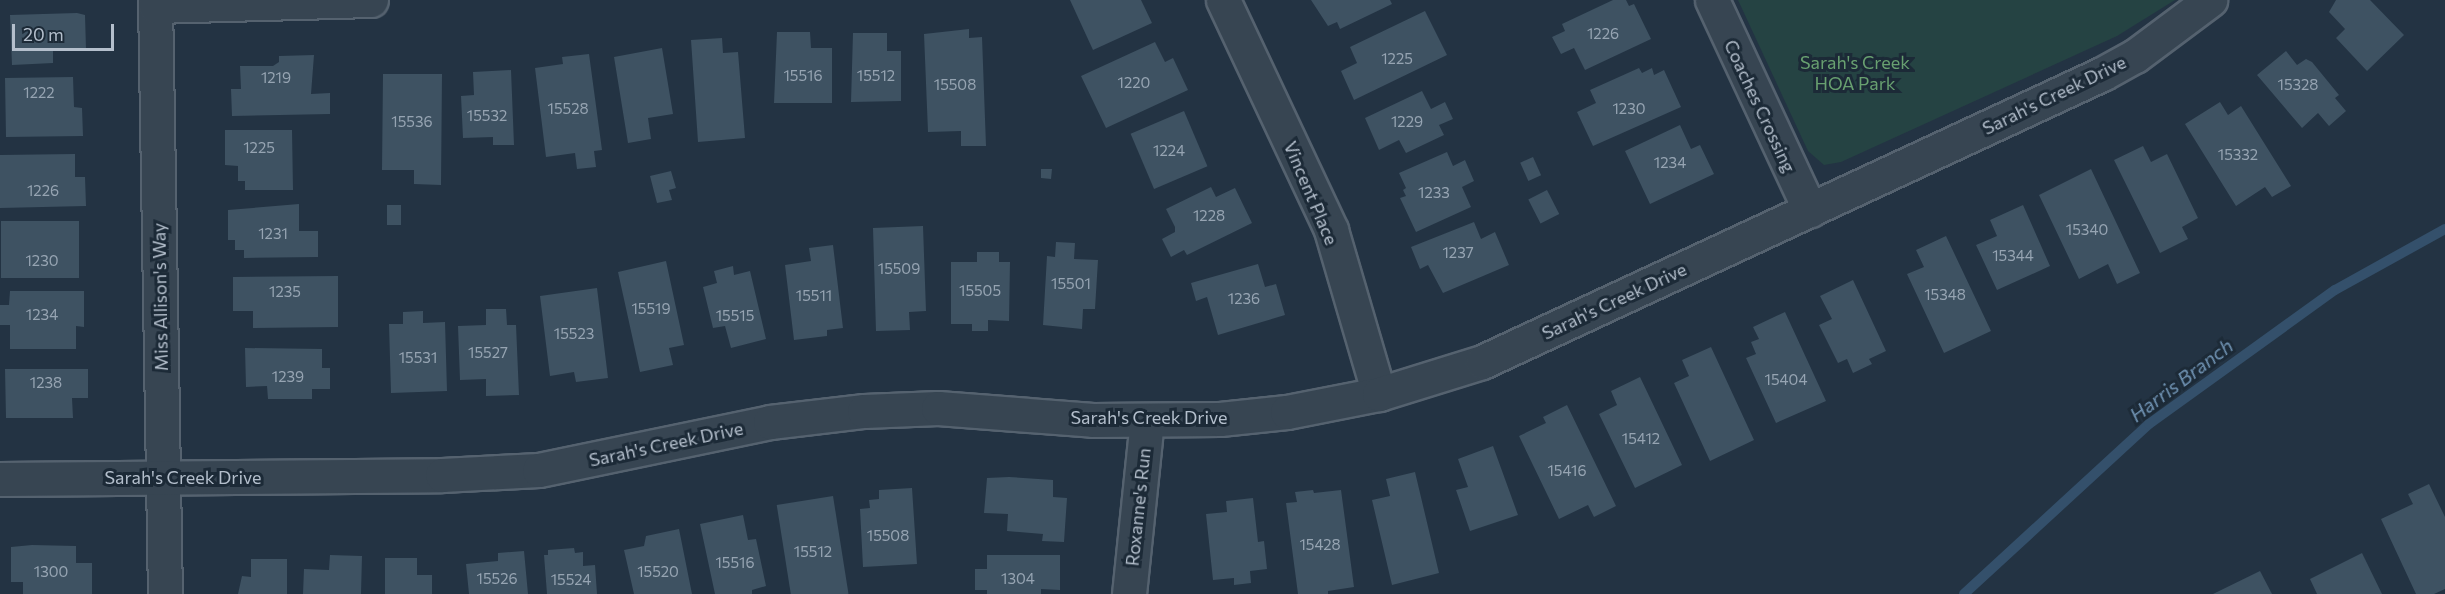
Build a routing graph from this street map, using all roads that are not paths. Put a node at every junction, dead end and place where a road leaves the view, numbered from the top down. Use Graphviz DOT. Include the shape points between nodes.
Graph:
graph roads {
  1 [pos="371,0"];
  2 [pos="1223,0"];
  3 [pos="1712,0"];
  4 [pos="2210,0"];
  5 [pos="155,3"];
  6 [pos="1810,210"];
  7 [pos="1379,394"];
  8 [pos="1147,421"];
  9 [pos="164,478"];
  10 [pos="0,479"];
  11 [pos="165,594"];
  12 [pos="1129,594"];
  1 -- 5 [label="street"];
  2 -- 7 [label="street, Vincent Place" via="1330,230"];
  3 -- 6 [label="street, Coaches Crossing"];
  4 -- 6 [label="street, Sarah's Creek Drive" via="2153,43 2102,74"];
  5 -- 9 [label="street, Miss Allison's Way"];
  6 -- 7 [label="street, Sarah's Creek Drive" via="1482,362"];
  7 -- 8 [label="street, Sarah's Creek Drive" via="1287,412"];
  8 -- 9 [label="street, Sarah's Creek Drive" via="938,408 864,411 771,422 539,470"];
  8 -- 12 [label="street, Roxanne's Run"];
  9 -- 10 [label="street, Sarah's Creek Drive"];
  9 -- 11 [label="street, Miss Allison's Way"];
}
